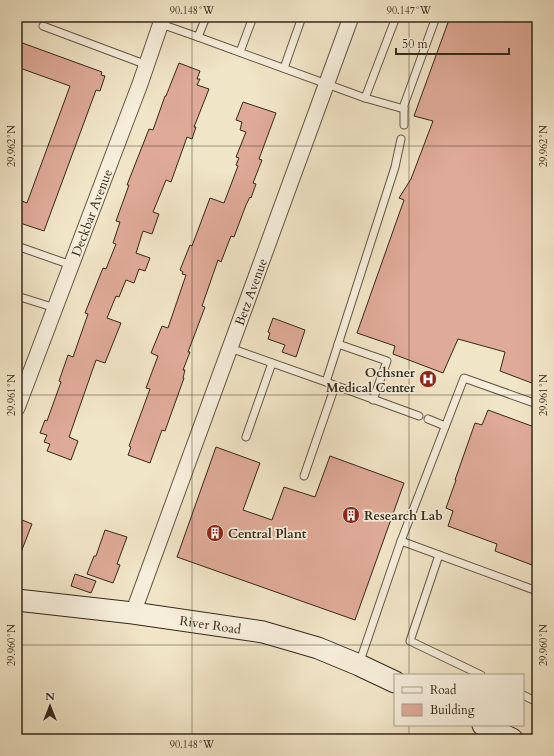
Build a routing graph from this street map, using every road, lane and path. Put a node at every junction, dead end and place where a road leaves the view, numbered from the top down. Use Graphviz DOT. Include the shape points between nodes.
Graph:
graph roads {
  1 [pos="206,17"];
  2 [pos="253,17"];
  3 [pos="302,17"];
  4 [pos="351,17"];
  5 [pos="396,17"];
  6 [pos="436,17"];
  7 [pos="162,21"];
  8 [pos="43,26"];
  9 [pos="198,37"];
  10 [pos="240,52"];
  11 [pos="146,65"];
  12 [pos="284,68"];
  13 [pos="327,84"];
  14 [pos="365,98"];
  15 [pos="404,109"];
  16 [pos="404,125"];
  17 [pos="401,139"];
  18 [pos="17,246"];
  19 [pos="72,265"];
  20 [pos="17,296"];
  21 [pos="55,308"];
  22 [pos="338,344"];
  23 [pos="230,348"];
  24 [pos="272,363"];
  25 [pos="326,382"];
  26 [pos="335,386"];
  27 [pos="373,400"];
  28 [pos="537,404"];
  29 [pos="17,408"];
  30 [pos="419,416"];
  31 [pos="428,419"];
  32 [pos="445,426"];
  33 [pos="246,437"];
  34 [pos="304,476"];
  35 [pos="401,541"];
  36 [pos="439,555"];
  37 [pos="537,591"];
  38 [pos="17,600"];
  39 [pos="134,613"];
  40 [pos="359,665"];
  41 [pos="479,674"];
  42 [pos="394,682"];
  43 [pos="524,696"];
  44 [pos="537,702"];
  45 [pos="485,726"];
  46 [pos="512,739"];
  1 -- 9 [label="lane"];
  2 -- 10 [label="lane"];
  3 -- 12 [label="lane"];
  4 -- 13 [label="street, Betz Avenue"];
  5 -- 14 [label="lane"];
  6 -- 15 [label="lane"];
  7 -- 9 [label="lane"];
  7 -- 11 [label="street, Deckbar Avenue"];
  8 -- 11 [label="lane"];
  9 -- 10 [label="lane"];
  10 -- 12 [label="lane"];
  11 -- 19 [label="street, Deckbar Avenue"];
  12 -- 13 [label="lane"];
  13 -- 14 [label="lane"];
  13 -- 23 [label="street, Betz Avenue"];
  14 -- 15 [label="lane"];
  15 -- 16 [label="lane"];
  17 -- 22 [label="lane" via="395,167"];
  18 -- 19 [label="lane"];
  19 -- 21 [label="street, Deckbar Avenue"];
  20 -- 21 [label="lane"];
  21 -- 29 [label="street, Deckbar Avenue"];
  22 -- 25 [label="lane"];
  22 -- 27 [label="lane" via="387,361"];
  23 -- 24 [label="lane"];
  23 -- 39 [label="street, Betz Avenue"];
  24 -- 25 [label="lane"];
  24 -- 33 [label="lane"];
  25 -- 26 [label="lane"];
  26 -- 27 [label="lane"];
  26 -- 34 [label="lane"];
  27 -- 30 [label="lane"];
  28 -- 32 [label="lane" via="464,378"];
  31 -- 32 [label="lane"];
  32 -- 35 [label="lane"];
  35 -- 36 [label="lane"];
  35 -- 40 [label="lane"];
  36 -- 37 [label="lane"];
  36 -- 41 [label="lane" via="410,641"];
  38 -- 39 [label="main road, River Road"];
  39 -- 40 [label="main road, River Road" via="263,632 318,648"];
  40 -- 42 [label="main road, River Road"];
  43 -- 44 [label="lane"];
  45 -- 46 [label="main road"];
}
